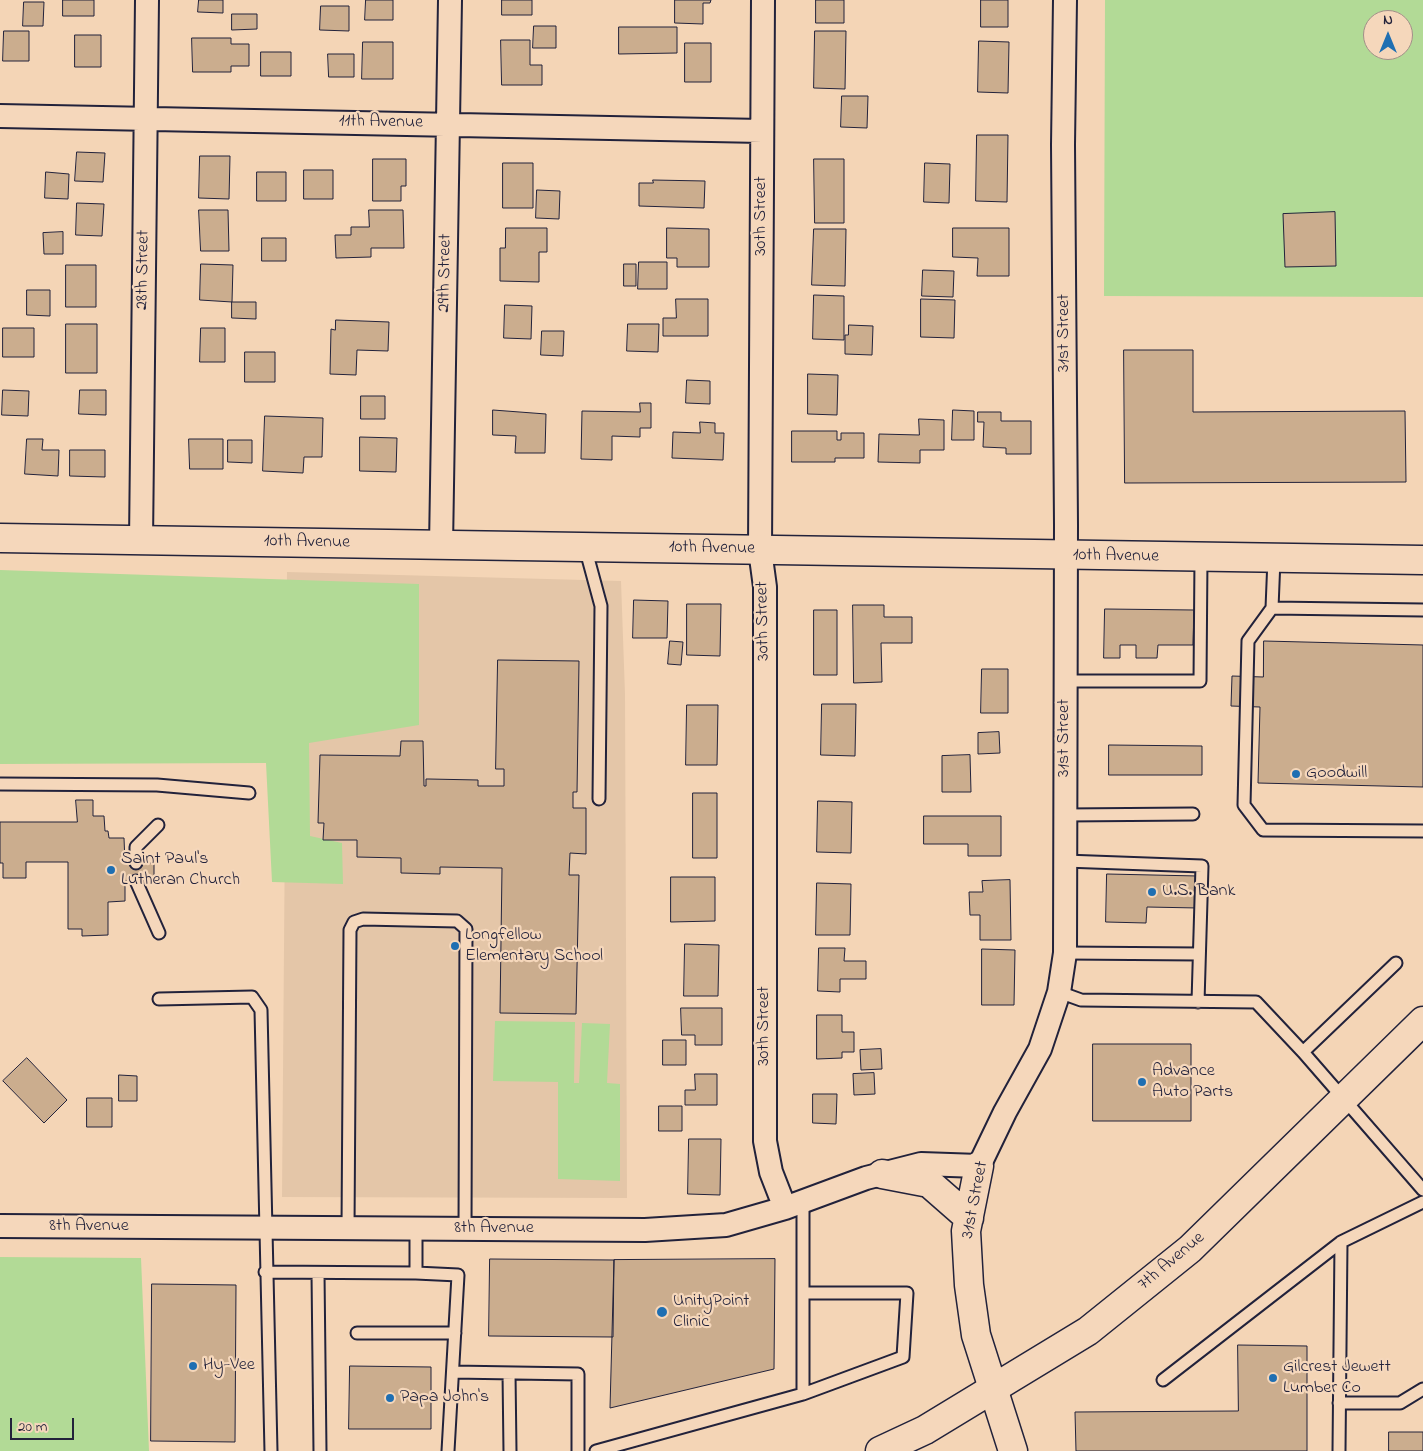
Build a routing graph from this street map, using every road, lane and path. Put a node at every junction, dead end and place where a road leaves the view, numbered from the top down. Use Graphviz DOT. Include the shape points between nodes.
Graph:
graph roads {
  1 [pos="147,0"];
  2 [pos="450,0"];
  3 [pos="763,0"];
  4 [pos="1065,0"];
  5 [pos="0,116"];
  6 [pos="146,119"];
  7 [pos="449,125"];
  8 [pos="762,131"];
  9 [pos="0,538"];
  10 [pos="141,541"];
  11 [pos="441,546"];
  12 [pos="585,547"];
  13 [pos="760,550"];
  14 [pos="1066,556"];
  15 [pos="1201,558"];
  16 [pos="1274,559"];
  17 [pos="1423,560"];
  18 [pos="1272,608"];
  19 [pos="1423,610"];
  20 [pos="1066,681"];
  21 [pos="0,784"];
  22 [pos="249,793"];
  23 [pos="599,799"];
  24 [pos="1193,814"];
  25 [pos="1065,815"];
  26 [pos="158,825"];
  27 [pos="1423,831"];
  28 [pos="1065,861"];
  29 [pos="136,863"];
  30 [pos="136,880"];
  31 [pos="158,933"];
  32 [pos="1065,953"];
  33 [pos="1199,954"];
  34 [pos="1396,963"];
  35 [pos="1059,992"];
  36 [pos="159,999"];
  37 [pos="1198,1002"];
  38 [pos="1423,1021"];
  39 [pos="1303,1052"];
  40 [pos="1344,1099"];
  41 [pos="979,1166"];
  42 [pos="882,1174"];
  43 [pos="1423,1190"];
  44 [pos="1423,1202"];
  45 [pos="794,1205"];
  46 [pos="969,1218"];
  47 [pos="0,1226"];
  48 [pos="266,1228"];
  49 [pos="348,1228"];
  50 [pos="416,1228"];
  51 [pos="465,1229"];
  52 [pos="1341,1242"];
  53 [pos="265,1272"];
  54 [pos="318,1272"];
  55 [pos="416,1273"];
  56 [pos="803,1293"];
  57 [pos="357,1334"];
  58 [pos="455,1334"];
  59 [pos="453,1372"];
  60 [pos="509,1373"];
  61 [pos="1163,1380"];
  62 [pos="994,1389"];
  63 [pos="1423,1389"];
  64 [pos="803,1394"];
  65 [pos="1339,1403"];
  66 [pos="270,1451"];
  67 [pos="320,1451"];
  68 [pos="448,1451"];
  69 [pos="510,1451"];
  70 [pos="578,1451"];
  71 [pos="596,1451"];
  72 [pos="880,1451"];
  73 [pos="1013,1451"];
  74 [pos="1339,1451"];
  1 -- 6 [label="street, 28th Street"];
  2 -- 7 [label="street, 29th Street"];
  3 -- 8 [label="street, 30th Street"];
  4 -- 14 [label="street, 31st Street"];
  5 -- 6 [label="street, 11th Avenue"];
  6 -- 7 [label="street, 11th Avenue"];
  6 -- 10 [label="street, 28th Street"];
  7 -- 8 [label="street, 11th Avenue"];
  7 -- 11 [label="street, 29th Street"];
  8 -- 13 [label="street, 30th Street"];
  9 -- 10 [label="street, 10th Avenue"];
  10 -- 11 [label="street, 10th Avenue"];
  11 -- 12 [label="street, 10th Avenue"];
  12 -- 13 [label="street, 10th Avenue"];
  12 -- 23 [label="lane" via="601,606"];
  13 -- 14 [label="street, 10th Avenue"];
  13 -- 45 [label="street, 30th Street" via="765,587 765,1141 771,1172"];
  14 -- 15 [label="street, 10th Avenue"];
  14 -- 20 [label="street, 31st Street"];
  15 -- 16 [label="street, 10th Avenue"];
  15 -- 20 [label="lane" via="1200,681"];
  16 -- 17 [label="street, 10th Avenue"];
  16 -- 18 [label="lane"];
  18 -- 19 [label="lane"];
  18 -- 27 [label="lane" via="1248,641 1244,805 1263,830"];
  20 -- 25 [label="street, 31st Street"];
  21 -- 22 [label="lane" via="158,785"];
  24 -- 25 [label="lane"];
  25 -- 28 [label="street, 31st Street"];
  26 -- 29 [label="lane" via="136,847"];
  28 -- 32 [label="street, 31st Street"];
  28 -- 33 [label="lane" via="1202,866"];
  30 -- 31 [label="lane"];
  32 -- 33 [label="lane"];
  32 -- 35 [label="street, 31st Street"];
  33 -- 37 [label="lane"];
  34 -- 39 [label="lane"];
  35 -- 37 [label="lane" via="1081,1000"];
  35 -- 41 [label="street, 31st Street" via="1040,1048"];
  36 -- 48 [label="lane" via="252,998 261,1010"];
  37 -- 39 [label="lane" via="1256,1002"];
  38 -- 40 [label="street, 7th Avenue"];
  39 -- 40 [label="lane"];
  40 -- 43 [label="lane"];
  40 -- 62 [label="street, 7th Avenue" via="1190,1249 1088,1331"];
  41 -- 42 [label="street, 8th Avenue" via="921,1164"];
  41 -- 46 [label="street, 31st Street"];
  42 -- 45 [label="street, 8th Avenue"];
  42 -- 46 [label="street" via="929,1183"];
  44 -- 52 [label="lane"];
  45 -- 51 [label="street, 8th Avenue" via="726,1225 645,1230"];
  45 -- 56 [label="lane"];
  46 -- 62 [label="street, 31st Street" via="966,1231 969,1285 976,1335"];
  47 -- 48 [label="street, 8th Avenue"];
  48 -- 49 [label="street, 8th Avenue"];
  48 -- 53 [label="lane"];
  49 -- 50 [label="street, 8th Avenue"];
  49 -- 51 [label="lane" via="350,930 354,922 363,919 457,921 466,929"];
  50 -- 51 [label="street, 8th Avenue"];
  50 -- 55 [label="lane"];
  52 -- 61 [label="lane"];
  52 -- 65 [label="lane"];
  53 -- 54 [label="lane"];
  53 -- 66 [label="lane"];
  54 -- 55 [label="lane"];
  54 -- 67 [label="lane"];
  55 -- 58 [label="lane" via="458,1275"];
  56 -- 64 [label="lane"];
  56 -- 64 [label="lane" via="907,1293 903,1357"];
  57 -- 58 [label="lane"];
  58 -- 59 [label="lane"];
  59 -- 60 [label="lane"];
  59 -- 68 [label="lane"];
  60 -- 69 [label="lane"];
  60 -- 70 [label="lane" via="578,1374"];
  62 -- 72 [label="street, 7th Avenue" via="925,1430"];
  62 -- 73 [label="street, 31st Street"];
  63 -- 65 [label="lane" via="1400,1403"];
  64 -- 71 [label="lane"];
  65 -- 74 [label="lane"];
}
